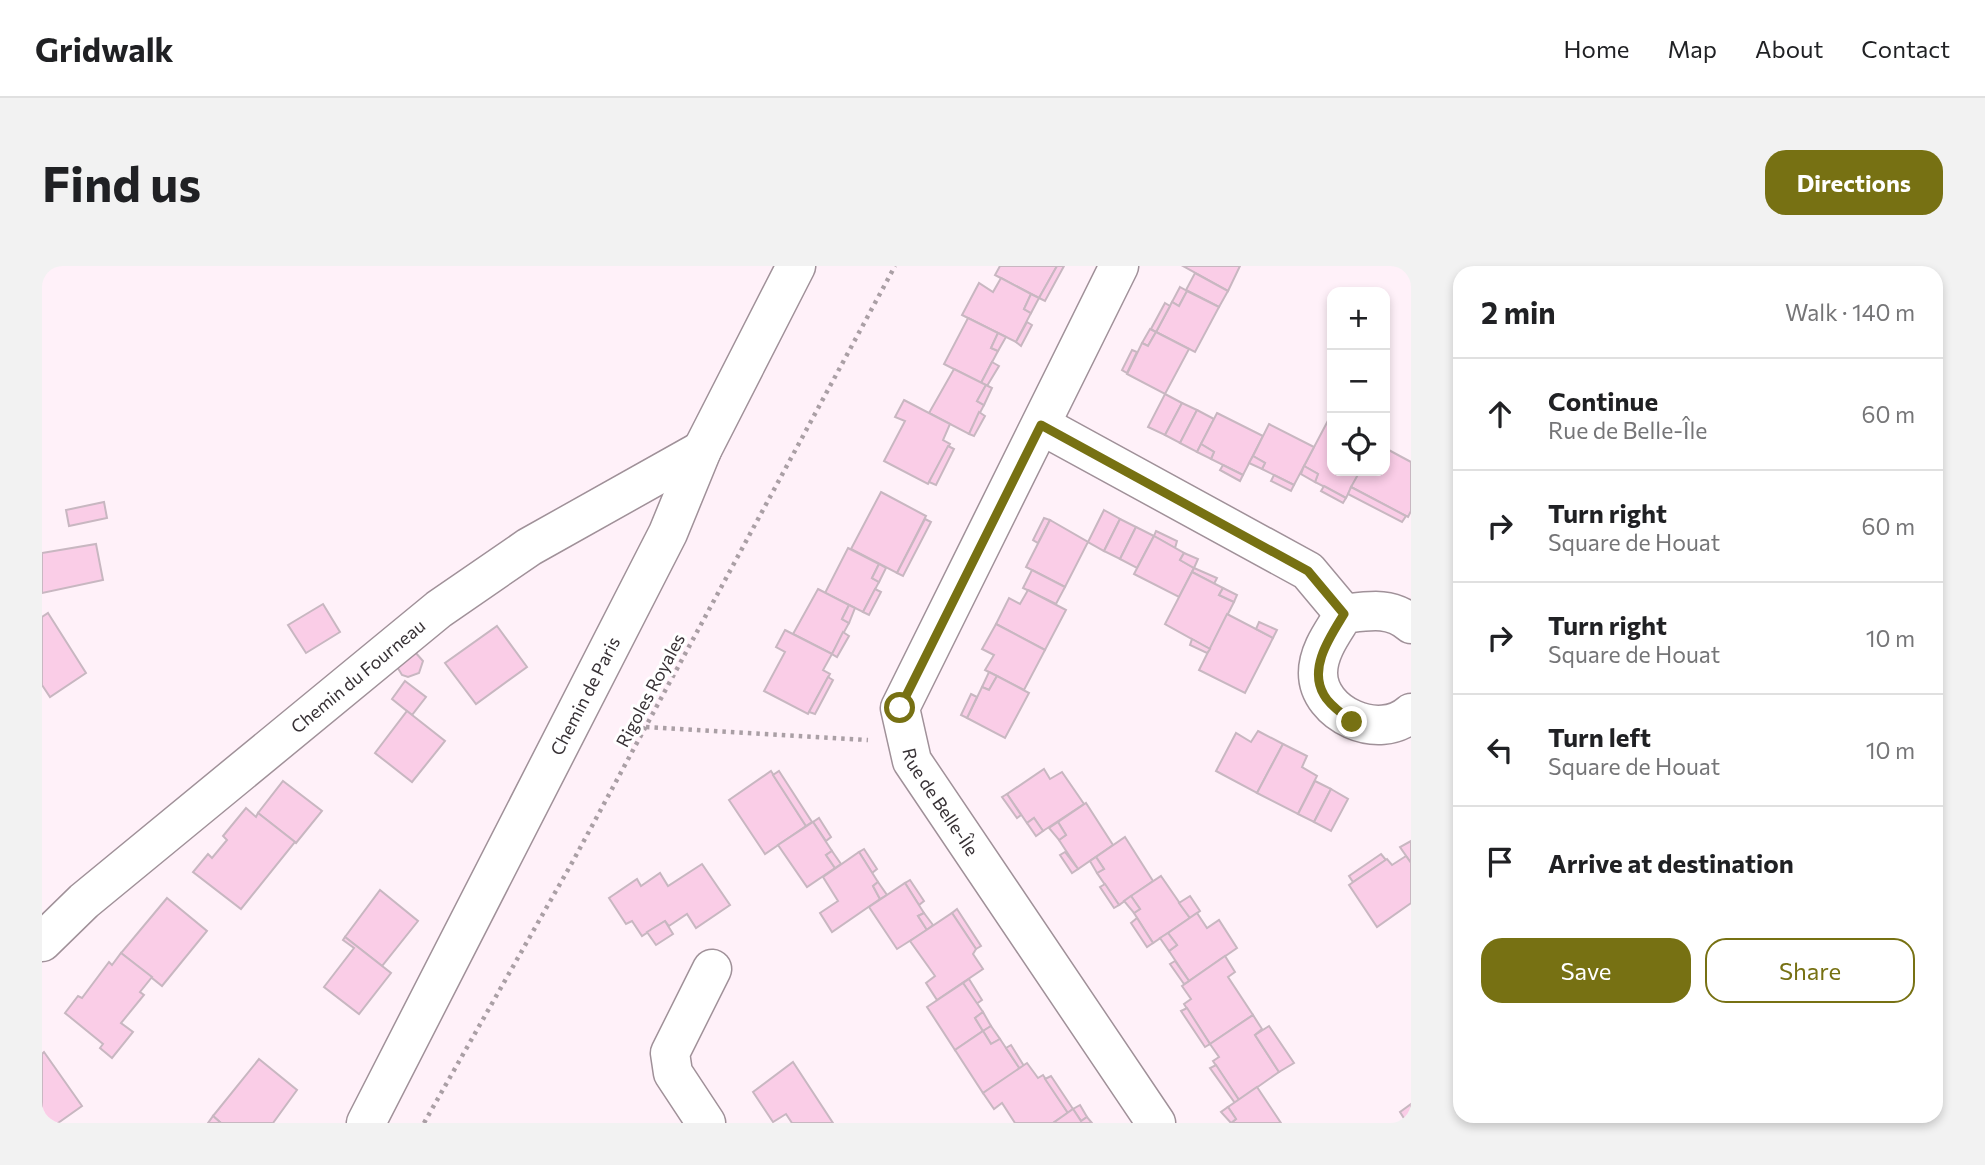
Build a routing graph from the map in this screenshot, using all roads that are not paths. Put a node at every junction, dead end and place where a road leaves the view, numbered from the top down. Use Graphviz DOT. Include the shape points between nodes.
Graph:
graph roads {
  1 [pos="796,266"];
  2 [pos="1119,266"];
  3 [pos="1041,425"];
  4 [pos="702,450"];
  5 [pos="1344,614"];
  6 [pos="1411,624"];
  7 [pos="1411,713"];
  8 [pos="42,942"];
  9 [pos="712,969"];
  10 [pos="366,1123"];
  11 [pos="706,1123"];
  12 [pos="1156,1123"];
  1 -- 4 [label="street, Chemin de Paris"];
  2 -- 3 [label="street, Rue de Belle-Île"];
  3 -- 5 [label="street" via="1308,571"];
  3 -- 12 [label="street, Rue de Belle-Île" via="900,708 912,761"];
  4 -- 8 [label="street, Chemin du Fourneau" via="529,547 439,609 83,901"];
  4 -- 10 [label="street, Chemin de Paris" via="668,533"];
  5 -- 6 [label="street" via="1376,609 1402,616"];
  5 -- 7 [label="street" via="1324,646 1318,673 1324,695 1352,722 1377,726 1404,720"];
  9 -- 11 [label="street" via="670,1053 673,1073"];
}
